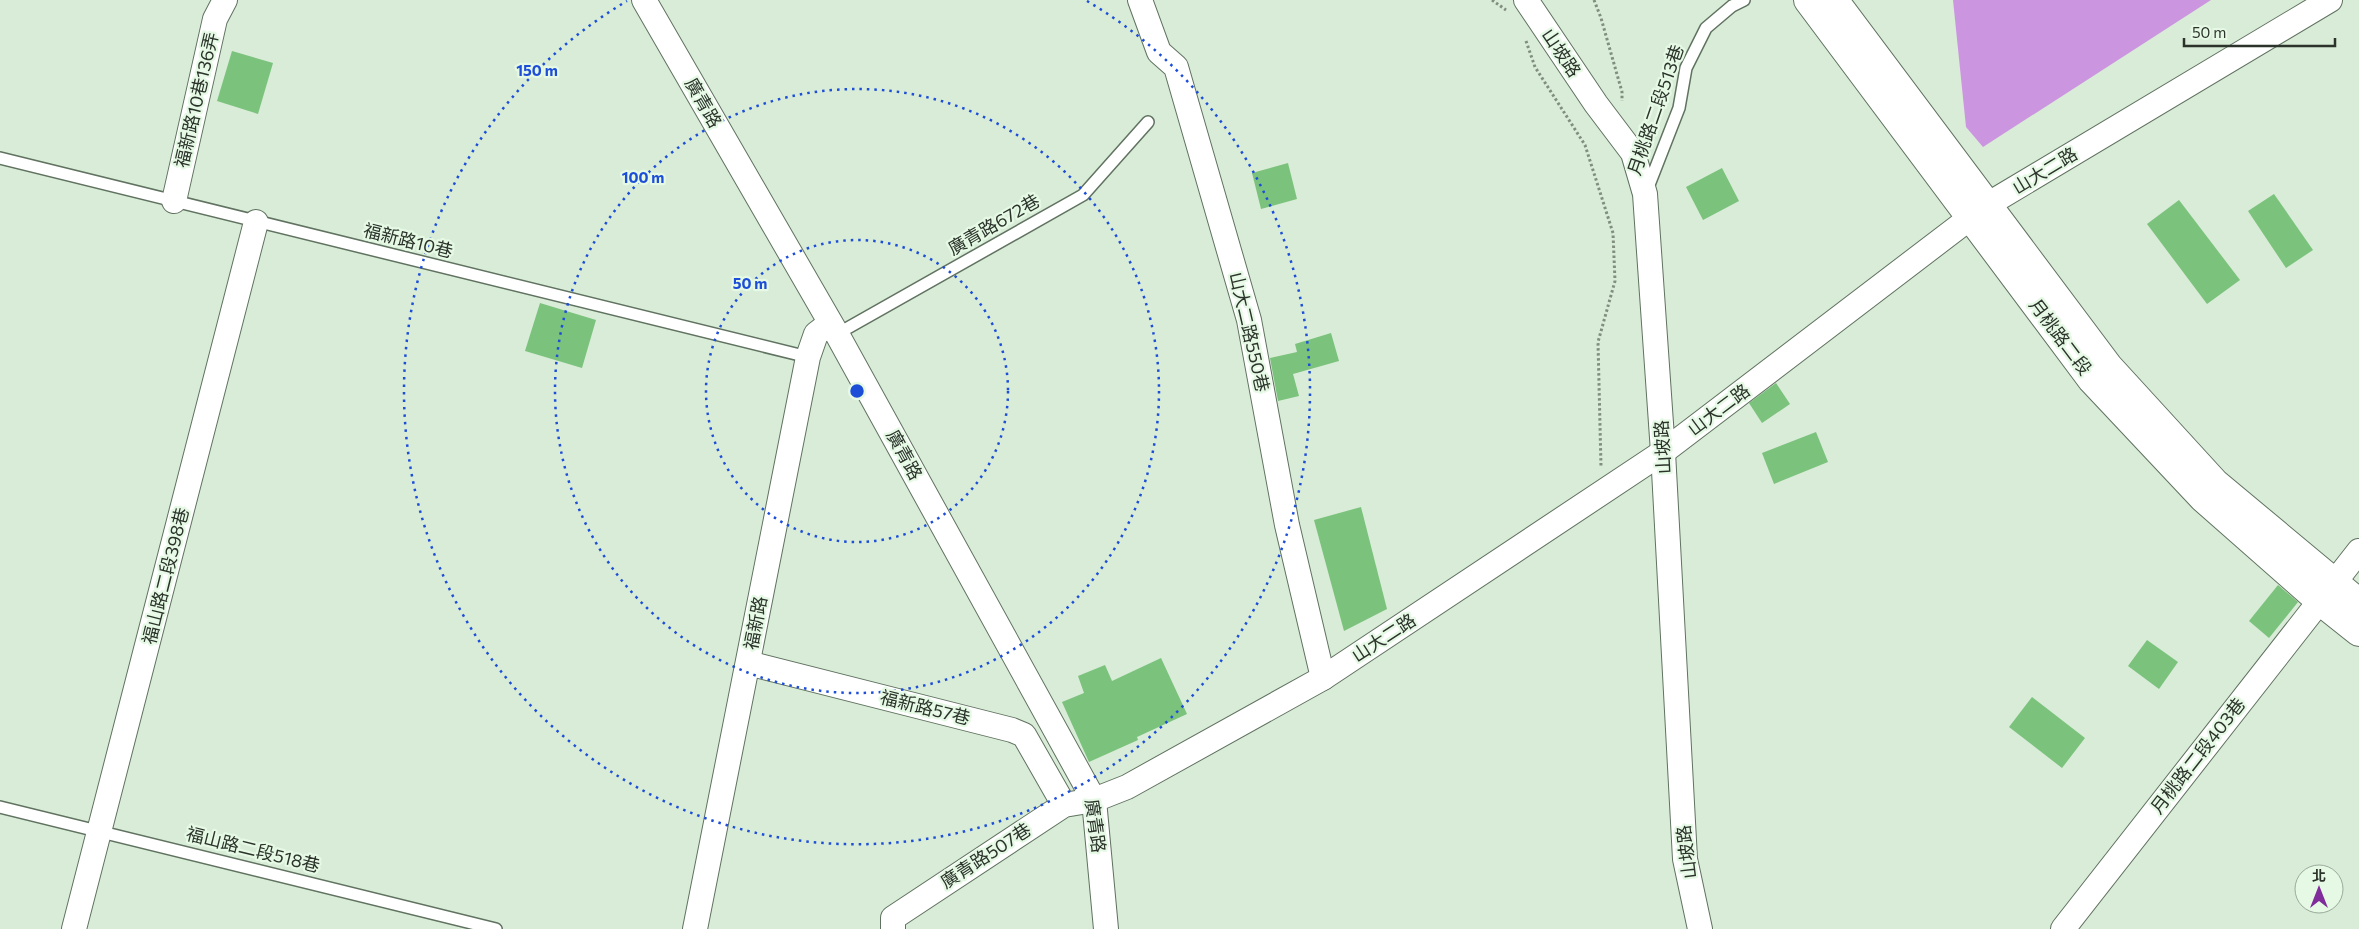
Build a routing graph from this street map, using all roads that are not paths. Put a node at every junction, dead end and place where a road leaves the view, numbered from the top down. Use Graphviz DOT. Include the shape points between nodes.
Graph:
graph roads {
  1 [pos="225,0"];
  2 [pos="1140,0"];
  3 [pos="1526,0"];
  4 [pos="1744,0"];
  5 [pos="1808,0"];
  6 [pos="1834,0"];
  7 [pos="2330,0"];
  8 [pos="653,5"];
  9 [pos="1148,122"];
  10 [pos="0,158"];
  11 [pos="1645,194"];
  12 [pos="174,201"];
  13 [pos="1979,211"];
  14 [pos="256,222"];
  15 [pos="833,329"];
  16 [pos="808,357"];
  17 [pos="1663,452"];
  18 [pos="2359,551"];
  19 [pos="2327,592"];
  20 [pos="2359,603"];
  21 [pos="2359,632"];
  22 [pos="748,663"];
  23 [pos="1323,678"];
  24 [pos="1094,800"];
  25 [pos="1064,805"];
  26 [pos="0,807"];
  27 [pos="101,830"];
  28 [pos="74,929"];
  29 [pos="496,929"];
  30 [pos="695,929"];
  31 [pos="893,929"];
  32 [pos="1106,929"];
  33 [pos="1700,929"];
  34 [pos="2063,929"];
  1 -- 12 [label="street, 福新路10巷136弄" via="215,19"];
  2 -- 23 [label="street, 山大二路550巷" via="1158,52 1176,67 1249,320 1287,524"];
  3 -- 11 [label="street, 山坡路" via="1633,153"];
  4 -- 11 [label="lane, 月桃路二段513巷" via="1706,28 1686,68 1679,108"];
  5 -- 13 [label="street, 月桃路二段"];
  6 -- 13 [label="street, 月桃路二段"];
  7 -- 13 [label="street, 山大二路"];
  8 -- 15 [label="street, 廣青路"];
  9 -- 15 [label="lane, 廣青路672巷" via="1083,195"];
  10 -- 12 [label="lane, 福新路10巷"];
  11 -- 17 [label="street, 山坡路"];
  12 -- 14 [label="lane, 福新路10巷"];
  13 -- 17 [label="street, 山大二路"];
  13 -- 19 [label="street, 月桃路二段" via="2108,366 2181,446"];
  14 -- 16 [label="lane, 福新路10巷"];
  14 -- 27 [label="street, 福山路二段398巷"];
  15 -- 16 [label="street, 福新路" via="816,334"];
  15 -- 24 [label="street, 廣青路"];
  16 -- 22 [label="street, 福新路"];
  17 -- 23 [label="street, 山大二路"];
  17 -- 33 [label="street, 山坡路" via="1685,859"];
  18 -- 19 [label="street, 月桃路二段403巷"];
  19 -- 20 [label="street, 月桃路二段"];
  19 -- 21 [label="street, 月桃路二段"];
  19 -- 34 [label="street, 月桃路二段403巷"];
  22 -- 25 [label="street, 福新路57巷" via="1024,735"];
  22 -- 30 [label="street, 福新路"];
  23 -- 24 [label="street, 山大二路" via="1127,787"];
  24 -- 25 [label="street, 廣青路507巷"];
  24 -- 32 [label="street, 廣青路"];
  25 -- 31 [label="street, 廣青路507巷" via="893,918"];
  26 -- 27 [label="lane, 福山路二段518巷"];
  27 -- 28 [label="street, 福山路二段398巷"];
  27 -- 29 [label="lane, 福山路二段518巷"];
}
